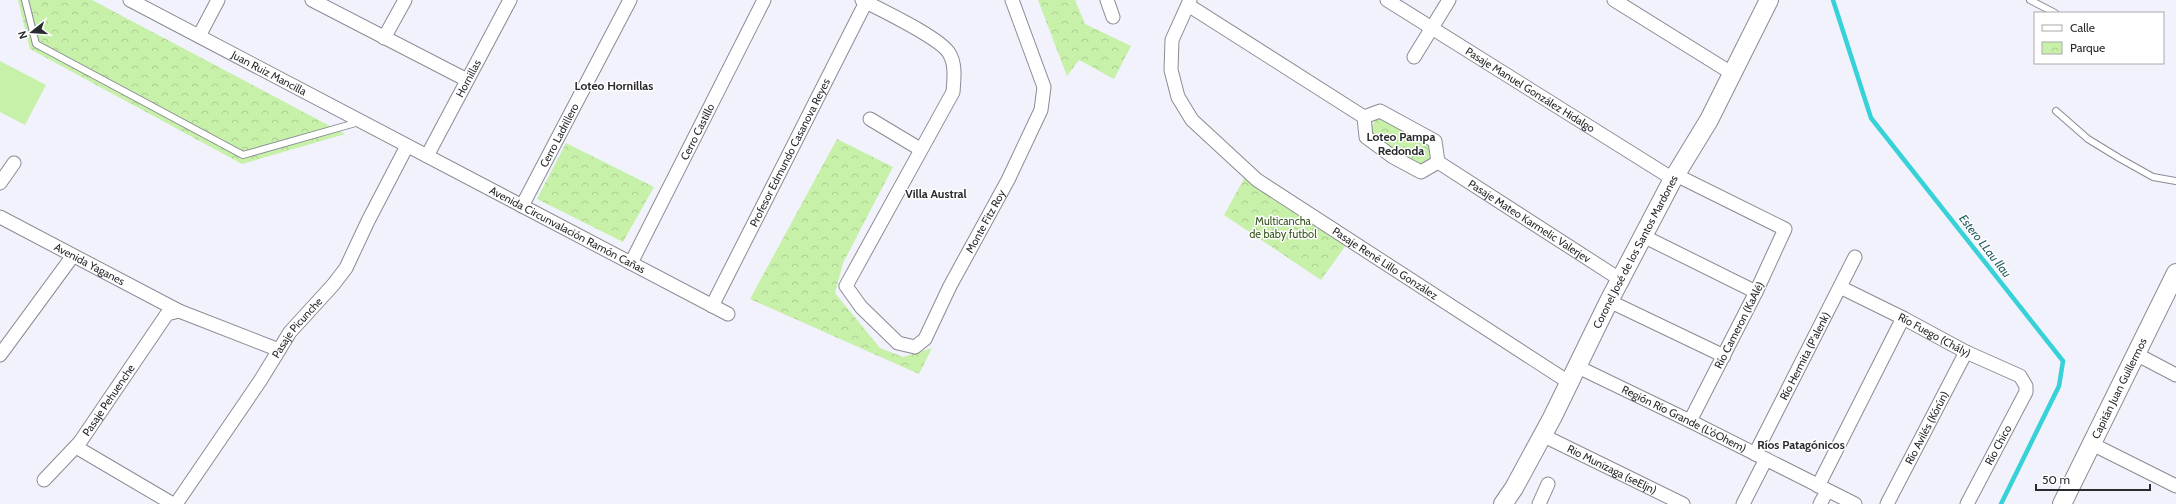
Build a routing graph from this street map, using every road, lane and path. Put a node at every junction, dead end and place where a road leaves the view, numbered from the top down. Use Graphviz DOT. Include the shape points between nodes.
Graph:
graph roads {
  1 [pos="25,0"];
  2 [pos="130,0"];
  3 [pos="218,0"];
  4 [pos="314,0"];
  5 [pos="405,0"];
  6 [pos="510,0"];
  7 [pos="630,0"];
  8 [pos="764,0"];
  9 [pos="1012,0"];
  10 [pos="1107,0"];
  11 [pos="1387,0"];
  12 [pos="1448,0"];
  13 [pos="1614,0"];
  14 [pos="1769,0"];
  15 [pos="2030,0"];
  16 [pos="865,1"];
  17 [pos="1189,2"];
  18 [pos="2053,12"];
  19 [pos="1113,17"];
  20 [pos="1433,28"];
  21 [pos="199,36"];
  22 [pos="384,38"];
  23 [pos="1414,57"];
  24 [pos="1733,74"];
  25 [pos="467,80"];
  26 [pos="2056,111"];
  27 [pos="1364,116"];
  28 [pos="870,119"];
  29 [pos="360,121"];
  30 [pos="407,146"];
  31 [pos="920,149"];
  32 [pos="427,156"];
  33 [pos="1438,162"];
  34 [pos="14,163"];
  35 [pos="1675,177"];
  36 [pos="2176,180"];
  37 [pos="0,183"];
  38 [pos="522,206"];
  39 [pos="0,217"];
  40 [pos="1785,229"];
  41 [pos="1644,236"];
  42 [pos="72,257"];
  43 [pos="1855,257"];
  44 [pos="630,263"];
  45 [pos="2176,274"];
  46 [pos="1620,280"];
  47 [pos="1840,287"];
  48 [pos="1756,292"];
  49 [pos="1609,301"];
  50 [pos="712,306"];
  51 [pos="173,312"];
  52 [pos="728,314"];
  53 [pos="1903,318"];
  54 [pos="279,350"];
  55 [pos="1966,352"];
  56 [pos="0,354"];
  57 [pos="2136,354"];
  58 [pos="1724,356"];
  59 [pos="1578,367"];
  60 [pos="2176,374"];
  61 [pos="1570,383"];
  62 [pos="2026,386"];
  63 [pos="1690,421"];
  64 [pos="1542,435"];
  65 [pos="2092,444"];
  66 [pos="76,447"];
  67 [pos="1760,457"];
  68 [pos="44,480"];
  69 [pos="1548,484"];
  70 [pos="2176,486"];
  71 [pos="1822,488"];
  72 [pos="174,504"];
  73 [pos="1502,504"];
  74 [pos="1539,504"];
  75 [pos="1683,504"];
  76 [pos="1743,504"];
  77 [pos="1820,504"];
  78 [pos="1855,504"];
  79 [pos="1887,504"];
  80 [pos="1967,504"];
  81 [pos="2062,504"];
  1 -- 29 [label="lane" via="36,44 243,155"];
  2 -- 21 [label="street, Juan Ruiz Mancilla"];
  3 -- 21 [label="street"];
  4 -- 22 [label="street"];
  5 -- 22 [label="street"];
  6 -- 25 [label="street, Hornillas"];
  7 -- 38 [label="street, Cerro Ladrillero"];
  8 -- 44 [label="street, Cerro Castillo"];
  9 -- 31 [label="street, Monte Fitz Roy" via="1044,87 1041,110 1008,180 950,286 925,339 914,347 898,343 861,307 846,286"];
  10 -- 19 [label="street"];
  11 -- 20 [label="street, Pasaje Manuel González Hidalgo"];
  12 -- 20 [label="street"];
  13 -- 24 [label="street"];
  14 -- 24 [label="street, Coronel José de los Santos Mardones"];
  15 -- 18 [label="lane"];
  16 -- 31 [label="street" via="934,40 949,53 955,72 953,92"];
  16 -- 50 [label="street, Profesor Edmundo Casanova Reyes"];
  17 -- 27 [label="street"];
  17 -- 61 [label="street, Pasaje René Lillo González" via="1172,40 1171,70 1178,97 1192,120 1257,180"];
  20 -- 23 [label="street"];
  20 -- 35 [label="street, Pasaje Manuel González Hidalgo"];
  21 -- 29 [label="street, Juan Ruiz Mancilla"];
  22 -- 25 [label="street"];
  24 -- 35 [label="street, Coronel José de los Santos Mardones"];
  25 -- 32 [label="street, Hornillas"];
  26 -- 36 [label="lane" via="2088,139 2119,158 2153,177"];
  27 -- 33 [label="street" via="1380,112 1436,141"];
  27 -- 33 [label="street" via="1366,137 1393,157 1421,172"];
  28 -- 31 [label="street"];
  29 -- 30 [label="street, Juan Ruiz Mancilla"];
  30 -- 32 [label="street, Avenida Circunvalación Ramón Cañas"];
  30 -- 54 [label="street, Pasaje Picunche" via="346,268 290,332"];
  32 -- 38 [label="street, Avenida Circunvalación Ramón Cañas"];
  33 -- 46 [label="street, Pasaje Mateo Karmelic Valerjev"];
  34 -- 37 [label="street"];
  35 -- 40 [label="street, Pasaje Manuel González Hidalgo"];
  35 -- 41 [label="street, Coronel José de los Santos Mardones"];
  38 -- 44 [label="street, Avenida Circunvalación Ramón Cañas"];
  39 -- 42 [label="street, Avenida Yaganes"];
  40 -- 48 [label="street, Río Cameron (KaAlé)"];
  41 -- 46 [label="street, Coronel José de los Santos Mardones"];
  41 -- 48 [label="street"];
  42 -- 51 [label="street, Avenida Yaganes"];
  42 -- 56 [label="street"];
  43 -- 47 [label="street, Río Hermita (P'alenk)"];
  44 -- 50 [label="street, Avenida Circunvalación Ramón Cañas"];
  45 -- 57 [label="street, Capitán Juan Guillermos"];
  46 -- 49 [label="street, Coronel José de los Santos Mardones"];
  47 -- 53 [label="street, Río Fuego (Chály)"];
  47 -- 67 [label="street, Río Hermita (P'alenk)"];
  48 -- 58 [label="street, Río Cameron (KaAlé)"];
  49 -- 58 [label="street"];
  49 -- 59 [label="street, Coronel José de los Santos Mardones"];
  50 -- 52 [label="street, Avenida Circunvalación Ramón Cañas"];
  51 -- 54 [label="street, Avenida Yaganes"];
  51 -- 66 [label="street, Pasaje Pehuenche"];
  53 -- 55 [label="street, Río Fuego (Chály)"];
  53 -- 71 [label="street"];
  54 -- 72 [label="street, Pasaje Picunche"];
  55 -- 62 [label="street, Río Fuego (Chály)" via="2020,376"];
  55 -- 79 [label="street, Río Avilés (Kórún)"];
  57 -- 60 [label="street"];
  57 -- 65 [label="street, Capitán Juan Guillermos"];
  58 -- 63 [label="street, Río Cameron (KaAlé)"];
  59 -- 61 [label="street, Coronel José de los Santos Mardones"];
  59 -- 63 [label="street, Región Río Grande (L'óOhem)"];
  61 -- 64 [label="street, Coronel José de los Santos Mardones"];
  62 -- 80 [label="street, Río Chico" via="2026,392"];
  63 -- 67 [label="street, Región Río Grande (L'óOhem)"];
  64 -- 73 [label="street, Coronel José de los Santos Mardones" via="1514,488"];
  64 -- 75 [label="street, Rio Munizaga (seEljn)"];
  65 -- 70 [label="street"];
  65 -- 81 [label="street, Capitán Juan Guillermos"];
  66 -- 68 [label="street, Pasaje Pehuenche"];
  66 -- 72 [label="street"];
  67 -- 71 [label="street, Región Río Grande (L'óOhem)"];
  67 -- 76 [label="street, Río Hermita (P'alenk)"];
  69 -- 74 [label="street"];
  71 -- 77 [label="street"];
  71 -- 78 [label="street, Región Río Grande (L'óOhem)"];
}
